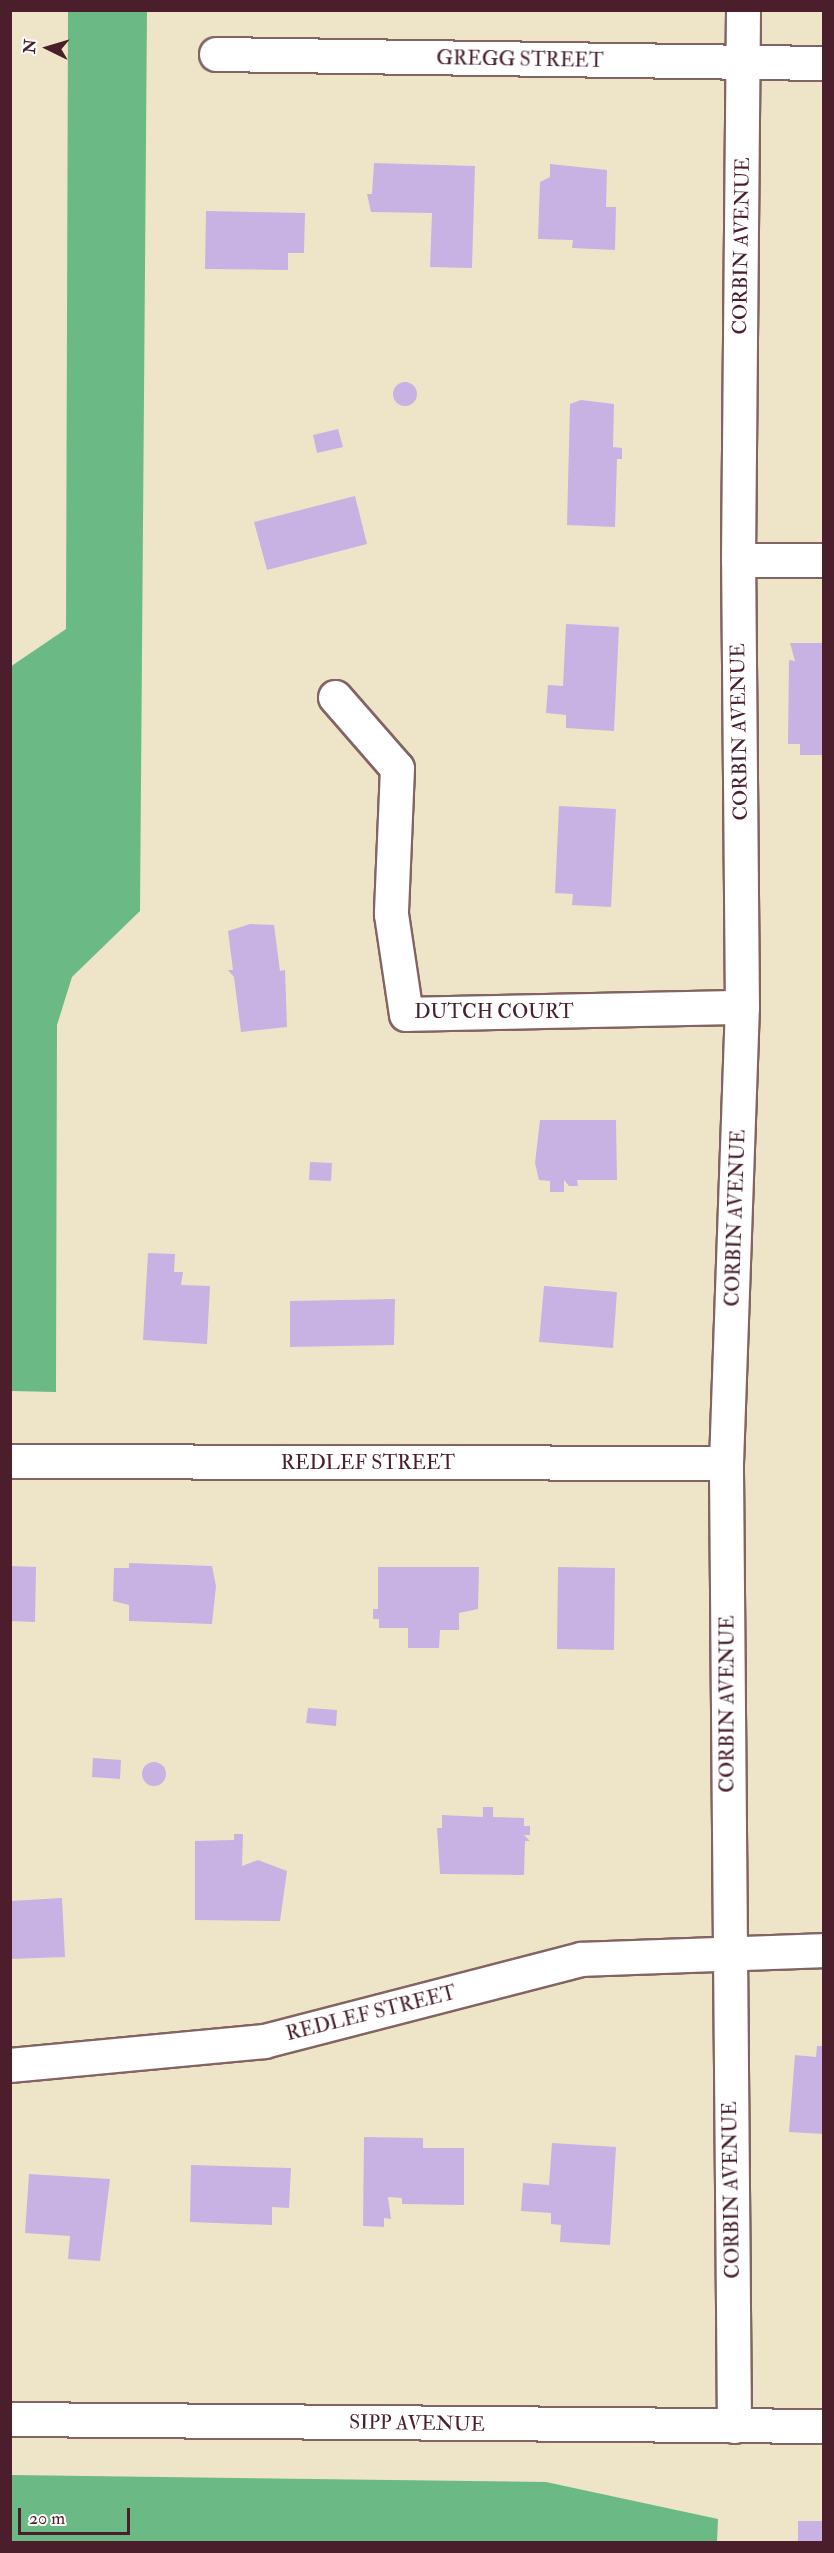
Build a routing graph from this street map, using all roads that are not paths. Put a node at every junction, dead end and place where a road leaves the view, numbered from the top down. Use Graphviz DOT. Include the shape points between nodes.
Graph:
graph roads {
  1 [pos="743,10"];
  2 [pos="216,54"];
  3 [pos="743,63"];
  4 [pos="824,63"];
  5 [pos="738,560"];
  6 [pos="824,560"];
  7 [pos="335,697"];
  8 [pos="742,1007"];
  9 [pos="10,1461"];
  10 [pos="726,1463"];
  11 [pos="824,1950"];
  12 [pos="729,1953"];
  13 [pos="10,2065"];
  14 [pos="10,2420"];
  15 [pos="734,2426"];
  16 [pos="824,2427"];
  1 -- 3 [label="street, CORBIN AVENUE"];
  2 -- 3 [label="street, GREGG STREET"];
  3 -- 4 [label="street, GREGG STREET"];
  3 -- 5 [label="street, CORBIN AVENUE"];
  5 -- 6 [label="street"];
  5 -- 8 [label="street, CORBIN AVENUE"];
  7 -- 8 [label="street, DUTCH COURT" via="397,768 391,914 406,1014"];
  8 -- 10 [label="street, CORBIN AVENUE"];
  9 -- 10 [label="street, REDLEF STREET"];
  10 -- 12 [label="street, CORBIN AVENUE"];
  11 -- 12 [label="street, REDLEF STREET"];
  12 -- 13 [label="street, REDLEF STREET" via="581,1959 264,2041"];
  12 -- 15 [label="street, CORBIN AVENUE"];
  14 -- 15 [label="street, SIPP AVENUE"];
  15 -- 16 [label="street, SIPP AVENUE"];
}
